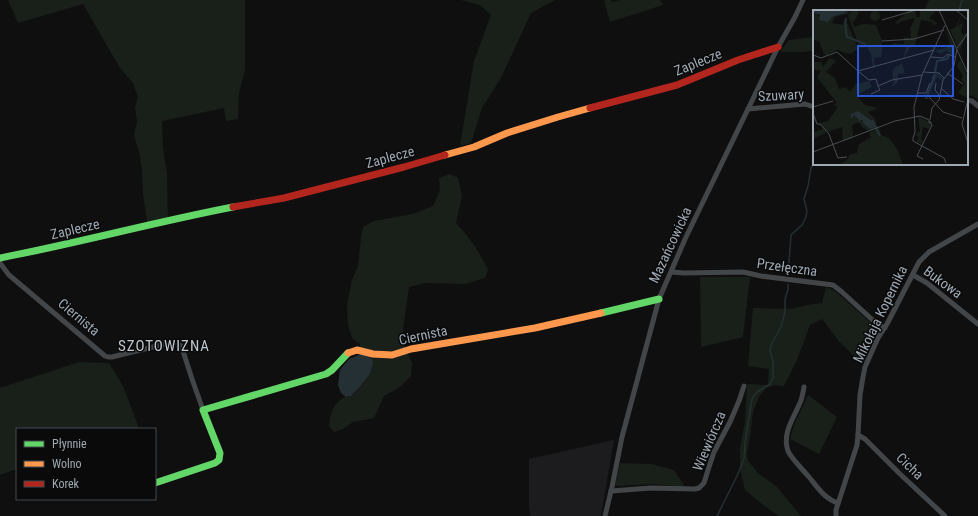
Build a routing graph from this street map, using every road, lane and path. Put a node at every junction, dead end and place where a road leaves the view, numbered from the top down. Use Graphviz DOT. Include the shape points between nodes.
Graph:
graph roads {
  1 [pos="803,0"];
  2 [pos="778,47"];
  3 [pos="968,100"];
  4 [pos="978,106"];
  5 [pos="813,107"];
  6 [pos="748,109"];
  7 [pos="978,224"];
  8 [pos="0,258"];
  9 [pos="0,263"];
  10 [pos="671,272"];
  11 [pos="912,275"];
  12 [pos="659,299"];
  13 [pos="978,324"];
  14 [pos="885,328"];
  15 [pos="744,386"];
  16 [pos="804,387"];
  17 [pos="203,410"];
  18 [pos="858,435"];
  19 [pos="156,483"];
  20 [pos="611,490"];
  21 [pos="838,503"];
  22 [pos="605,516"];
  23 [pos="836,516"];
  24 [pos="945,516"];
  1 -- 2 [label="street, Mazańcowicka"];
  2 -- 6 [label="street, Mazańcowicka"];
  2 -- 8 [label="street, Zaplecze" via="677,85 558,117 507,133 474,147 404,167 284,198 198,214"];
  3 -- 4 [label="street"];
  5 -- 6 [label="street, Szuwary" via="805,104"];
  6 -- 10 [label="street, Mazańcowicka"];
  7 -- 11 [label="street, Mikołaja Kopernika" via="929,252 919,262"];
  9 -- 17 [label="street, Ciernista" via="9,275 105,356 112,357 173,342 180,345"];
  10 -- 12 [label="street, Mazańcowicka"];
  10 -- 14 [label="street, Przełęczna" via="743,272 833,285 877,324"];
  11 -- 13 [label="street, Bukowa" via="927,283"];
  11 -- 14 [label="street, Mikołaja Kopernika"];
  12 -- 17 [label="street, Ciernista" via="535,328 411,349 392,355 357,350 347,353 326,374"];
  12 -- 20 [label="street, Mazańcowicka" via="623,432"];
  14 -- 18 [label="street, Mikołaja Kopernika" via="870,354 863,377"];
  15 -- 20 [label="street, Wiewiórcza" via="730,422 714,452 702,486 695,489"];
  16 -- 21 [label="street" via="800,404 787,432 786,443 789,452 824,495"];
  17 -- 19 [label="street, Ciernista" via="220,453 219,460"];
  18 -- 21 [label="street, Mikołaja Kopernika"];
  18 -- 24 [label="street, Cicha" via="866,439"];
  20 -- 22 [label="street, Mazańcowicka"];
  21 -- 23 [label="street, Mikołaja Kopernika"];
}
